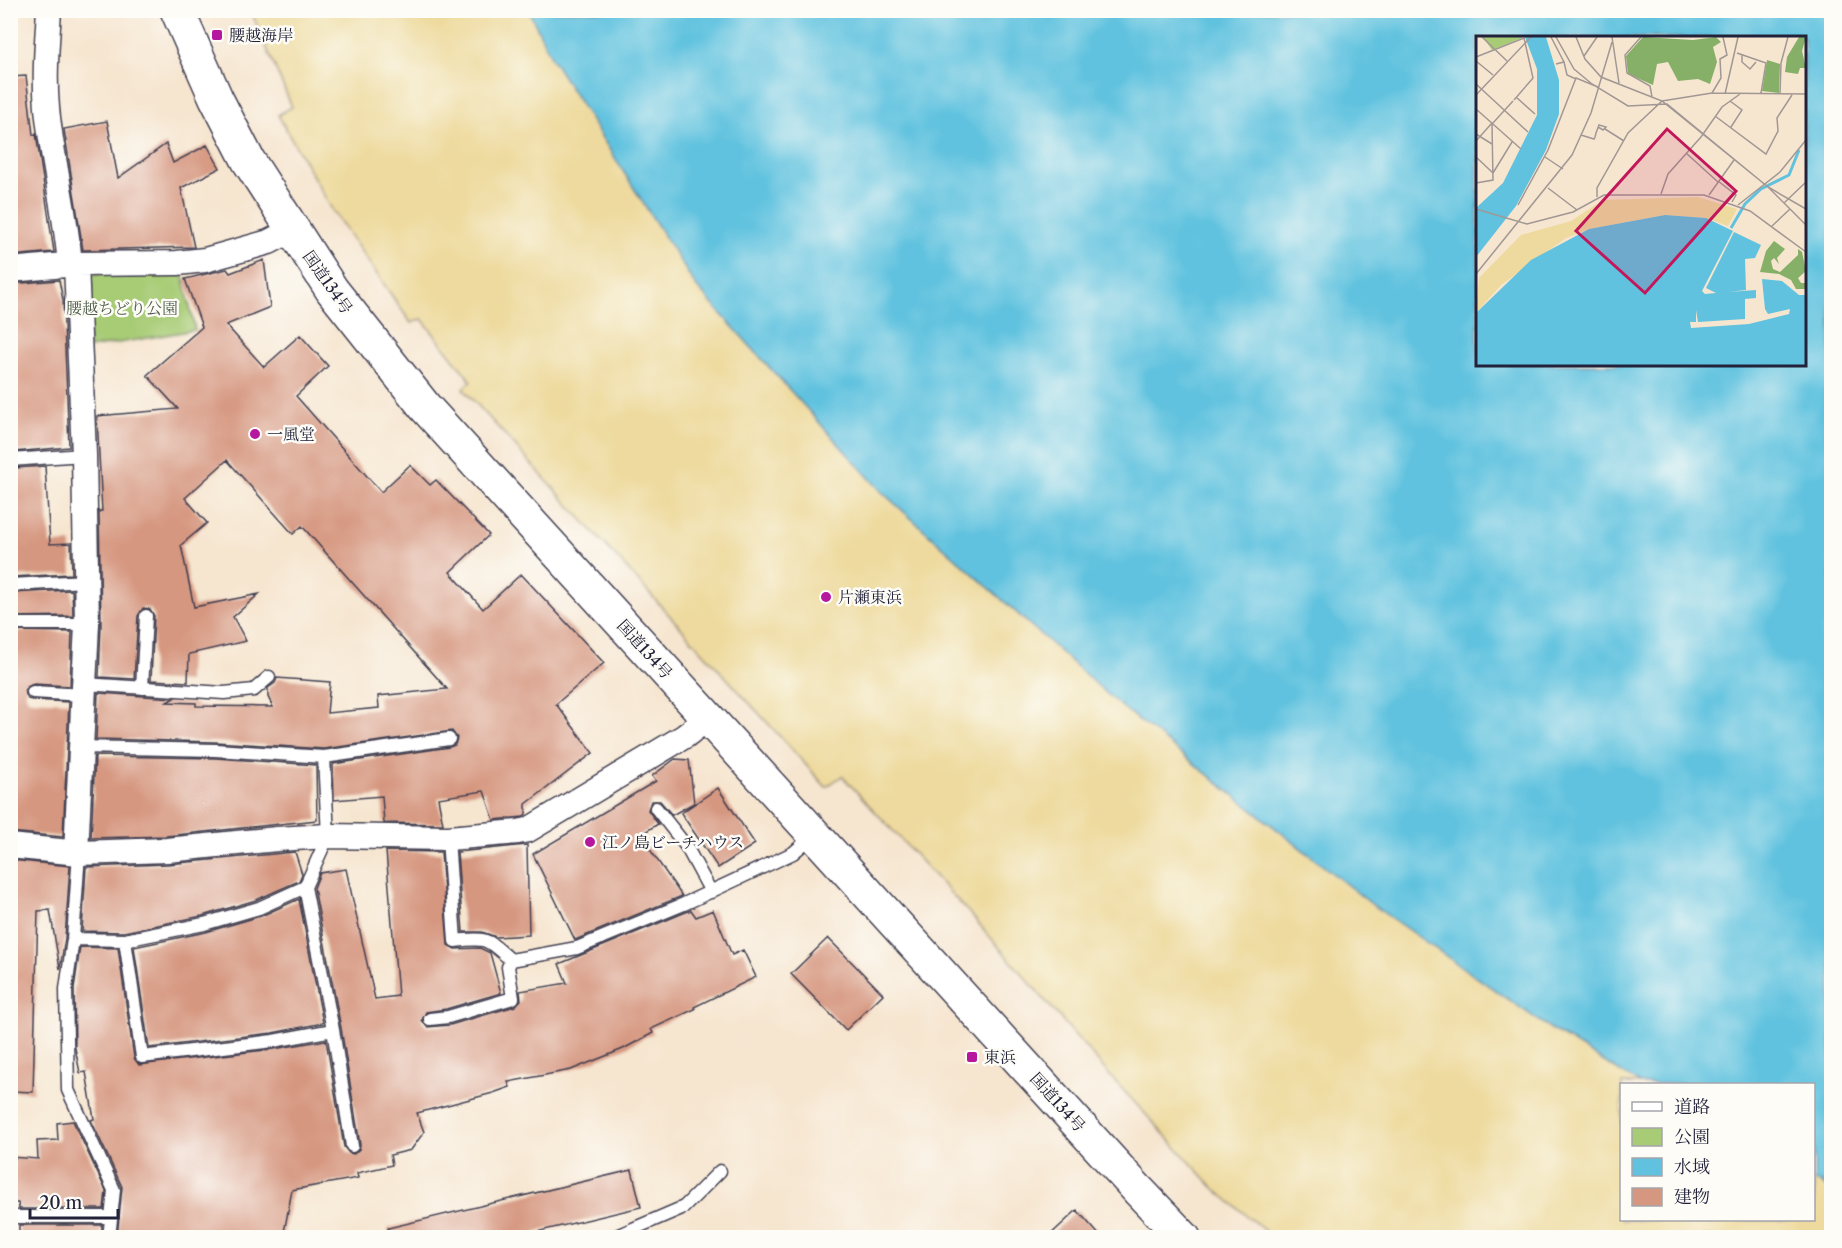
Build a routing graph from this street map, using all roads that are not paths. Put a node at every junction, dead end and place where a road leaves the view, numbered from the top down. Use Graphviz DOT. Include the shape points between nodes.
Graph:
graph roads {
  1 [pos="49,10"];
  2 [pos="177,10"];
  3 [pos="292,230"];
  4 [pos="73,264"];
  5 [pos="10,270"];
  6 [pos="84,455"];
  7 [pos="10,460"];
  8 [pos="87,581"];
  9 [pos="10,585"];
  10 [pos="146,616"];
  11 [pos="14,624"];
  12 [pos="87,624"];
  13 [pos="269,677"];
  14 [pos="142,688"];
  15 [pos="83,690"];
  16 [pos="33,692"];
  17 [pos="708,718"];
  18 [pos="449,740"];
  19 [pos="80,747"];
  20 [pos="324,757"];
  21 [pos="656,808"];
  22 [pos="815,834"];
  23 [pos="328,836"];
  24 [pos="448,838"];
  25 [pos="10,846"];
  26 [pos="77,853"];
  27 [pos="305,887"];
  28 [pos="711,892"];
  29 [pos="73,939"];
  30 [pos="125,940"];
  31 [pos="511,960"];
  32 [pos="430,1019"];
  33 [pos="333,1030"];
  34 [pos="352,1146"];
  35 [pos="720,1171"];
  36 [pos="10,1217"];
  37 [pos="112,1217"];
  38 [pos="109,1238"];
  39 [pos="612,1238"];
  40 [pos="1184,1238"];
  1 -- 4 [label="street" via="47,109"];
  2 -- 3 [label="highway, 国道134号" via="248,160"];
  3 -- 4 [label="street" via="269,242 205,260"];
  3 -- 17 [label="highway, 国道134号" via="332,290 425,407"];
  4 -- 5 [label="street"];
  4 -- 6 [label="street"];
  6 -- 7 [label="lane"];
  6 -- 8 [label="street"];
  8 -- 9 [label="lane"];
  8 -- 12 [label="street"];
  10 -- 14 [label="lane"];
  11 -- 12 [label="lane"];
  12 -- 15 [label="street"];
  13 -- 14 [label="lane" via="254,690 240,692"];
  14 -- 15 [label="lane"];
  15 -- 16 [label="lane"];
  15 -- 19 [label="street"];
  17 -- 22 [label="highway, 国道134号"];
  17 -- 24 [label="street" via="686,736 528,830"];
  18 -- 20 [label="lane"];
  19 -- 20 [label="lane"];
  19 -- 26 [label="street"];
  20 -- 23 [label="lane"];
  21 -- 28 [label="lane" via="686,846"];
  22 -- 28 [label="lane" via="792,853"];
  22 -- 40 [label="highway, 国道134号"];
  23 -- 24 [label="street"];
  23 -- 26 [label="street" via="167,850"];
  23 -- 27 [label="lane"];
  24 -- 31 [label="lane" via="455,941 489,941"];
  25 -- 26 [label="street"];
  26 -- 29 [label="lane"];
  27 -- 30 [label="lane" via="259,908"];
  27 -- 33 [label="lane"];
  28 -- 31 [label="lane" via="577,948"];
  29 -- 30 [label="lane"];
  29 -- 37 [label="lane" via="66,989 68,1090 114,1190"];
  30 -- 33 [label="lane" via="142,1057"];
  31 -- 32 [label="lane" via="508,968 513,998"];
  33 -- 34 [label="lane"];
  35 -- 39 [label="lane" via="684,1206"];
  36 -- 37 [label="lane"];
  37 -- 38 [label="lane"];
}
